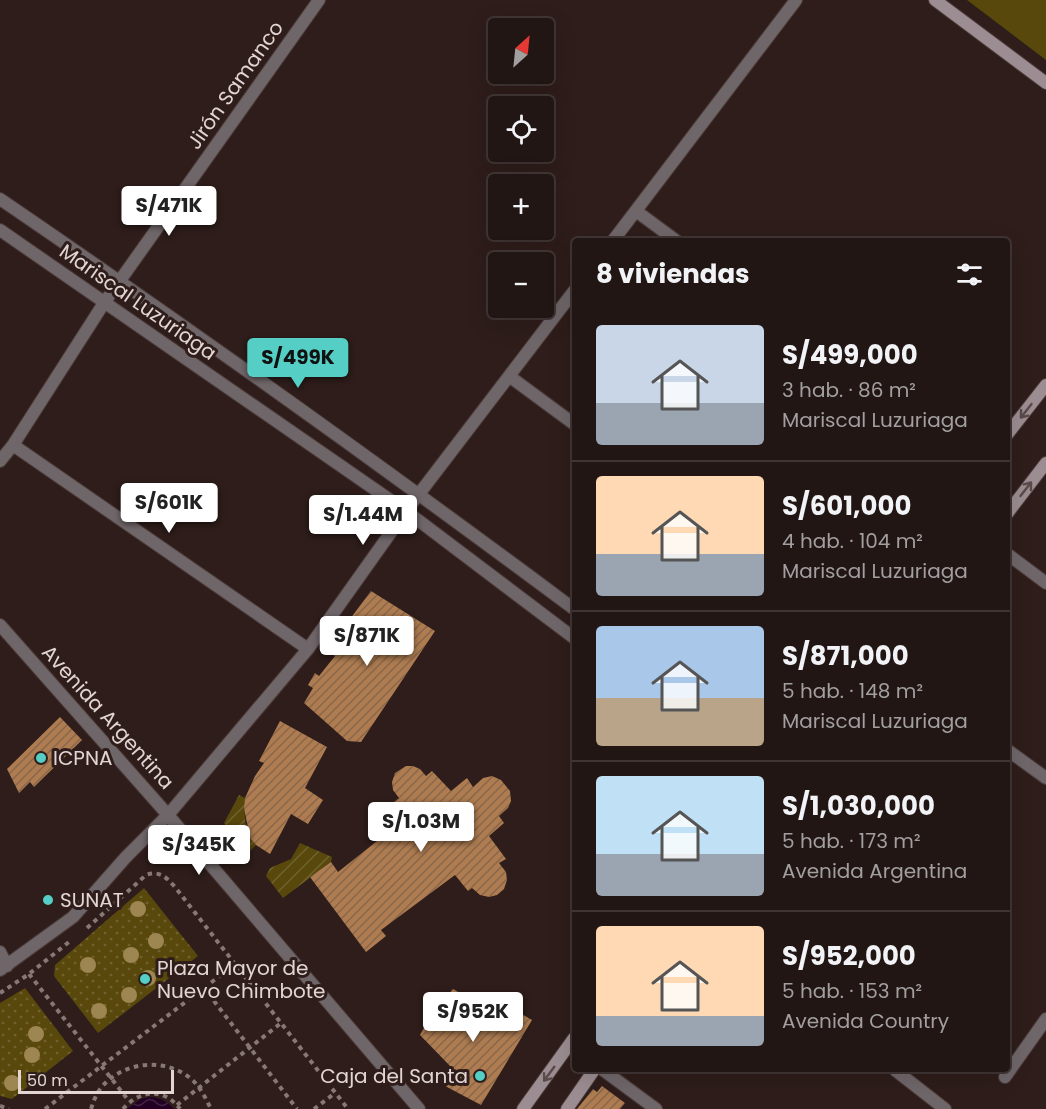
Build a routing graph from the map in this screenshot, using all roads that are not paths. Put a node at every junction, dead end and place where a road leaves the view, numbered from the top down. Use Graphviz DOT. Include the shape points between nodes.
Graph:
graph roads {
  1 [pos="320,0"];
  2 [pos="796,0"];
  3 [pos="935,0"];
  4 [pos="1046,83"];
  5 [pos="0,199"];
  6 [pos="636,211"];
  7 [pos="0,230"];
  8 [pos="615,238"];
  9 [pos="673,238"];
  10 [pos="119,280"];
  11 [pos="572,294"];
  12 [pos="104,303"];
  13 [pos="509,376"];
  14 [pos="1046,385"];
  15 [pos="572,422"];
  16 [pos="1010,431"];
  17 [pos="13,444"];
  18 [pos="0,461"];
  19 [pos="1046,463"];
  20 [pos="419,494"];
  21 [pos="1010,509"];
  22 [pos="406,511"];
  23 [pos="1010,556"];
  24 [pos="1046,583"];
  25 [pos="572,608"];
  26 [pos="0,625"];
  27 [pos="572,636"];
  28 [pos="308,649"];
  29 [pos="1010,752"];
  30 [pos="1046,778"];
  31 [pos="168,815"];
  32 [pos="0,952"];
  33 [pos="4,968"];
  34 [pos="1046,1019"];
  35 [pos="572,1041"];
  36 [pos="1010,1070"];
  37 [pos="593,1072"];
  38 [pos="606,1072"];
  39 [pos="898,1072"];
  40 [pos="1009,1072"];
  41 [pos="1005,1077"];
  42 [pos="419,1109"];
  43 [pos="524,1109"];
  44 [pos="567,1109"];
  45 [pos="656,1109"];
  46 [pos="945,1109"];
  1 -- 10 [label="street, Jirón Samanco"];
  2 -- 6 [label="street"];
  3 -- 4 [label="main road"];
  5 -- 10 [label="street, Mariscal Luzuriaga"];
  6 -- 8 [label="street"];
  6 -- 9 [label="street"];
  7 -- 12 [label="street, Mariscal Luzuriaga"];
  10 -- 12 [label="street, Jirón Samanco"];
  10 -- 20 [label="street, Mariscal Luzuriaga"];
  11 -- 13 [label="street"];
  12 -- 17 [label="street, Jirón Samanco"];
  12 -- 22 [label="street, Mariscal Luzuriaga"];
  13 -- 15 [label="street"];
  13 -- 20 [label="street"];
  14 -- 16 [label="main road, one-way"];
  17 -- 18 [label="street, Jirón Samanco"];
  17 -- 28 [label="street"];
  21 -- 19 [label="main road, one-way"];
  20 -- 22 [label="street"];
  20 -- 25 [label="street, Mariscal Luzuriaga"];
  22 -- 27 [label="street, Mariscal Luzuriaga"];
  22 -- 28 [label="street"];
  23 -- 24 [label="street"];
  26 -- 31 [label="street, Avenida Argentina"];
  28 -- 31 [label="street"];
  29 -- 30 [label="street"];
  31 -- 33 [label="street" via="73,917"];
  31 -- 42 [label="street, Avenida Argentina"];
  32 -- 33 [label="street"];
  34 -- 36 [label="street"];
  35 -- 43 [label="main road, one-way"];
  37 -- 44 [label="main road"];
  38 -- 45 [label="street"];
  39 -- 46 [label="street"];
  40 -- 41 [label="street"];
}
